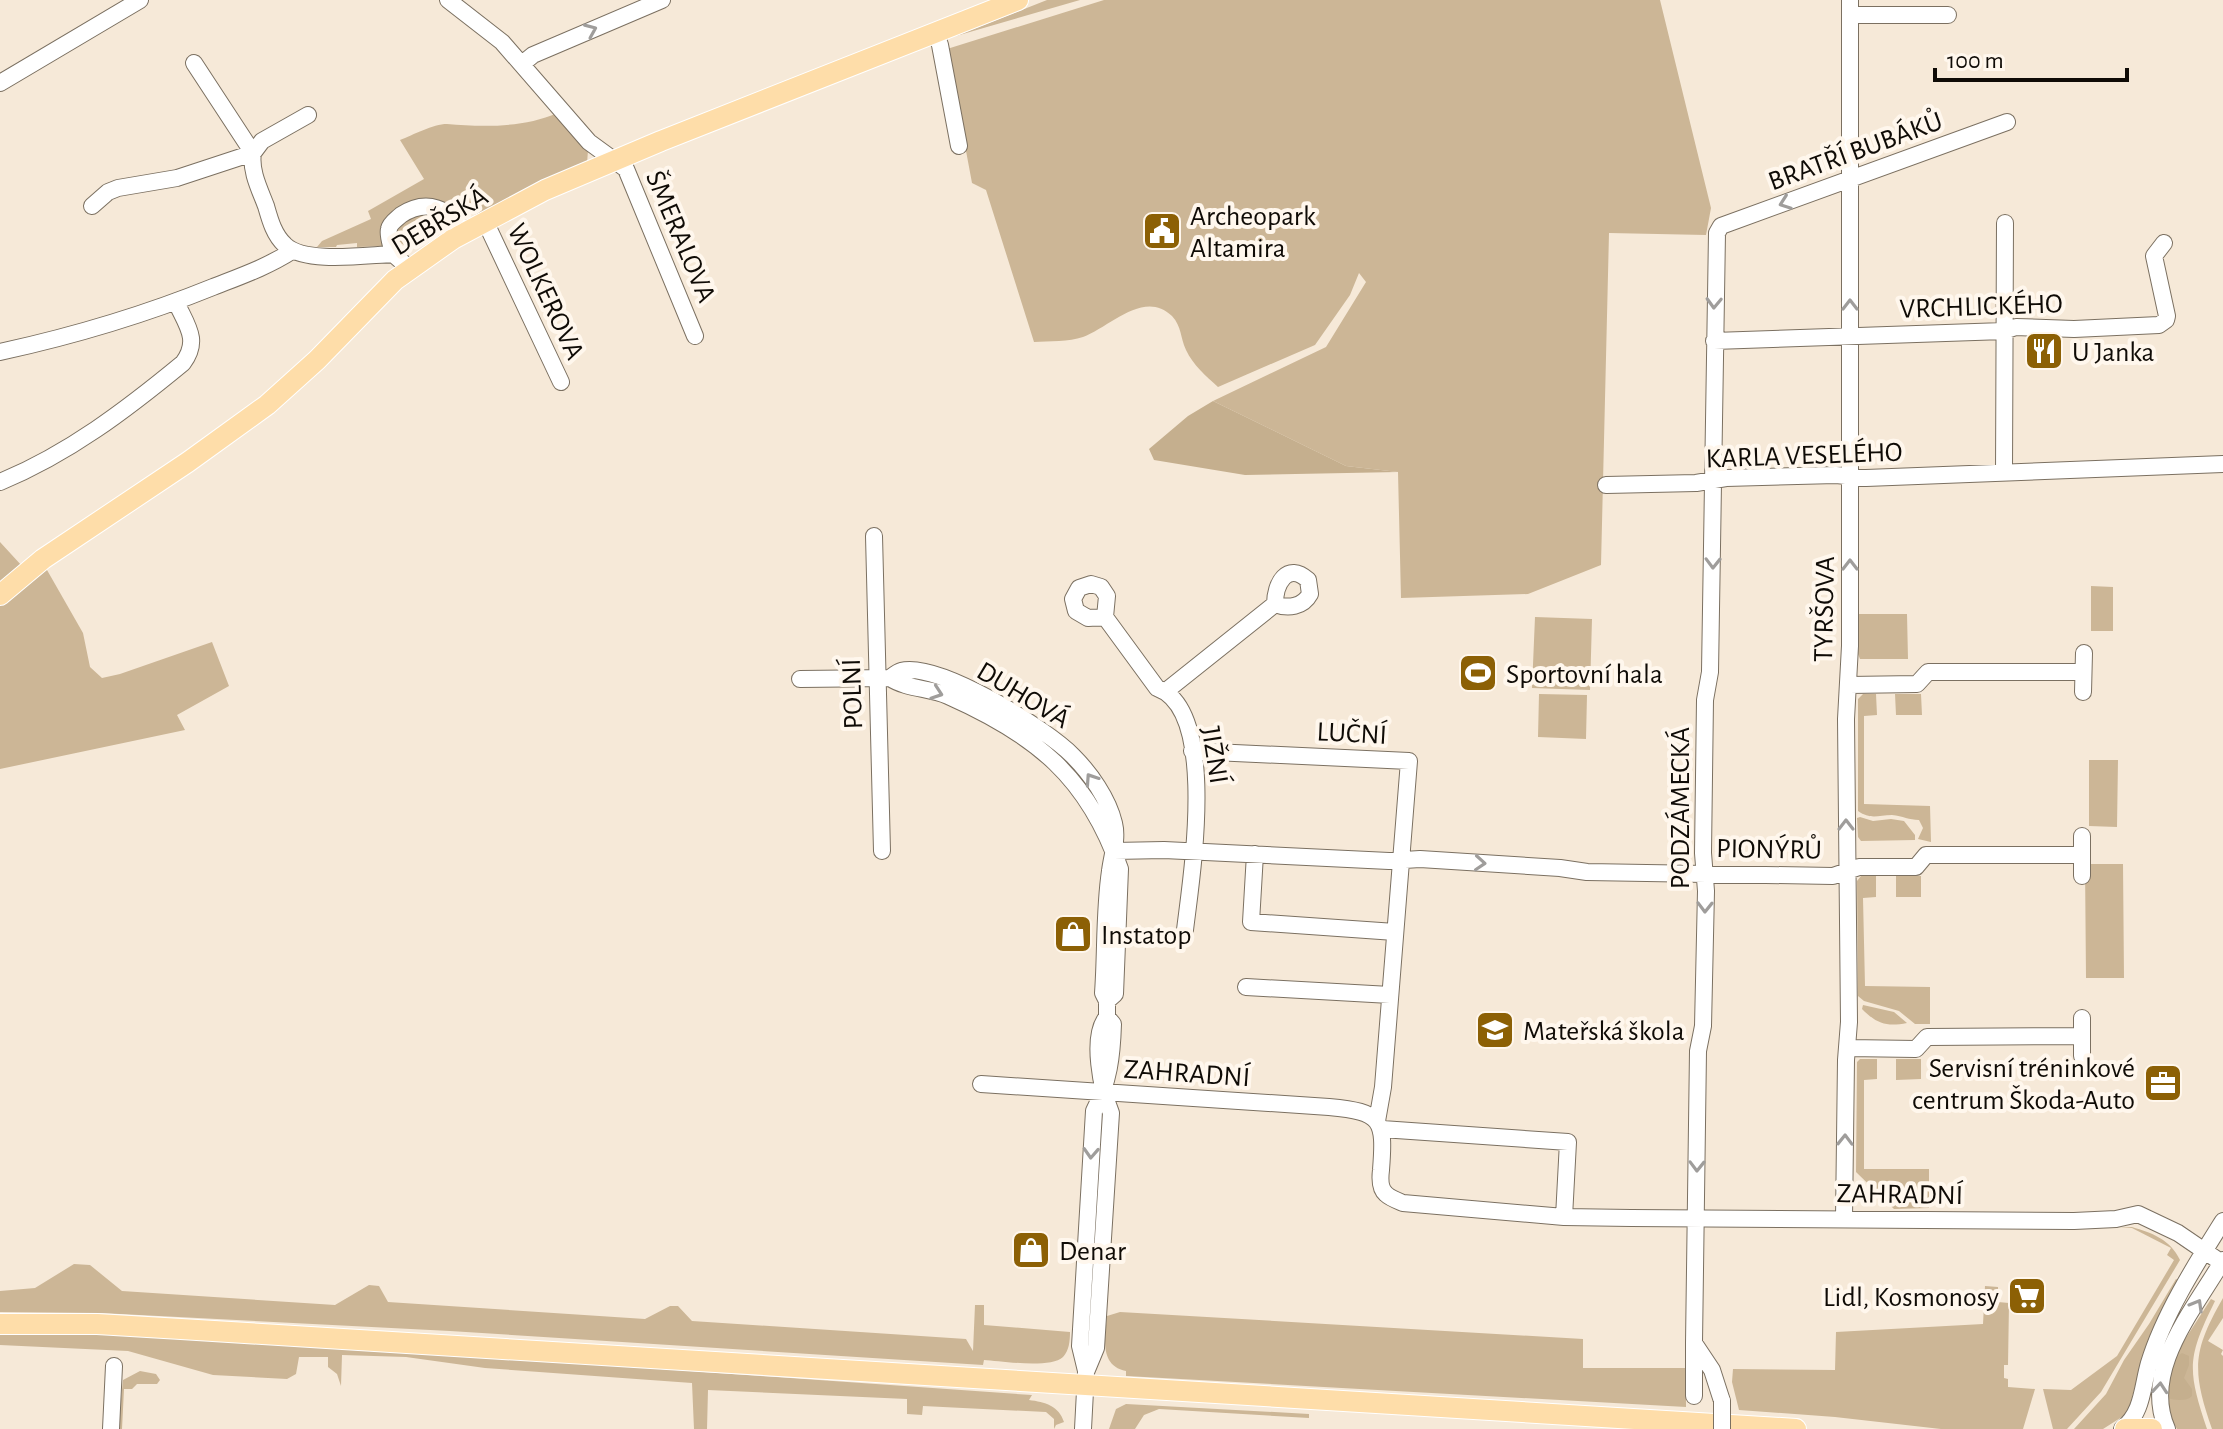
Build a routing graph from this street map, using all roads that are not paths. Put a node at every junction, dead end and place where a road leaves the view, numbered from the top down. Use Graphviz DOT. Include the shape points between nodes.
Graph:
graph roads {
  1 [pos="140,0"];
  2 [pos="662,0"];
  3 [pos="1018,0"];
  4 [pos="454,2"];
  5 [pos="1850,8"];
  6 [pos="1948,15"];
  7 [pos="936,34"];
  8 [pos="194,63"];
  9 [pos="522,64"];
  10 [pos="0,83"];
  11 [pos="308,115"];
  12 [pos="2007,122"];
  13 [pos="959,146"];
  14 [pos="253,153"];
  15 [pos="614,161"];
  16 [pos="1850,179"];
  17 [pos="92,206"];
  18 [pos="486,223"];
  19 [pos="2005,223"];
  20 [pos="1721,226"];
  21 [pos="465,233"];
  22 [pos="2164,243"];
  23 [pos="292,251"];
  24 [pos="393,254"];
  25 [pos="409,268"];
  26 [pos="176,302"];
  27 [pos="2004,331"];
  28 [pos="1850,335"];
  29 [pos="695,336"];
  30 [pos="1714,341"];
  31 [pos="0,352"];
  32 [pos="561,382"];
  33 [pos="2223,464"];
  34 [pos="2004,473"];
  35 [pos="1850,477"];
  36 [pos="1714,480"];
  37 [pos="0,482"];
  38 [pos="1606,485"];
  39 [pos="874,536"];
  40 [pos="0,595"];
  41 [pos="1275,604"];
  42 [pos="1105,617"];
  43 [pos="2084,653"];
  44 [pos="2083,672"];
  45 [pos="883,678"];
  46 [pos="800,679"];
  47 [pos="1849,685"];
  48 [pos="1166,691"];
  49 [pos="2083,692"];
  50 [pos="1192,751"];
  51 [pos="2082,836"];
  52 [pos="882,851"];
  53 [pos="1114,851"];
  54 [pos="1194,851"];
  55 [pos="1255,854"];
  56 [pos="2082,855"];
  57 [pos="1402,860"];
  58 [pos="1848,871"];
  59 [pos="1704,873"];
  60 [pos="2082,876"];
  61 [pos="1185,930"];
  62 [pos="1395,932"];
  63 [pos="1246,987"];
  64 [pos="1390,995"];
  65 [pos="2082,1018"];
  66 [pos="2082,1036"];
  67 [pos="1848,1048"];
  68 [pos="2082,1056"];
  69 [pos="981,1084"];
  70 [pos="1103,1093"];
  71 [pos="1380,1125"];
  72 [pos="1564,1217"];
  73 [pos="1697,1218"];
  74 [pos="1844,1218"];
  75 [pos="2223,1221"];
  76 [pos="2204,1251"];
  77 [pos="2222,1261"];
  78 [pos="0,1324"];
  79 [pos="1694,1343"];
  80 [pos="114,1366"];
  81 [pos="1086,1379"];
  82 [pos="1694,1396"];
  83 [pos="111,1429"];
  84 [pos="1083,1429"];
  85 [pos="1722,1429"];
  86 [pos="1796,1429"];
  87 [pos="2123,1429"];
  88 [pos="2152,1429"];
  89 [pos="2167,1429"];
  1 -- 10 [label="street"];
  9 -- 2 [label="street, one-way"];
  3 -- 7 [label="main road, DEBŘSKÁ"];
  4 -- 9 [label="street, ŠMERALOVA"];
  5 -- 6 [label="street"];
  5 -- 16 [label="street, TYRŠOVA"];
  7 -- 13 [label="street"];
  7 -- 15 [label="main road, DEBŘSKÁ"];
  8 -- 14 [label="street"];
  9 -- 15 [label="street, ŠMERALOVA" via="589,142"];
  11 -- 14 [label="street" via="262,141"];
  12 -- 16 [label="street, BRATŘÍ BUBÁKŮ"];
  14 -- 17 [label="street" via="177,178 118,188"];
  14 -- 23 [label="street" via="253,170 274,229"];
  15 -- 18 [label="main road, DEBŘSKÁ"];
  15 -- 29 [label="street, ŠMERALOVA" via="626,169"];
  16 -- 20 [label="street, BRATŘÍ BUBÁKŮ, one-way"];
  28 -- 16 [label="street, TYRŠOVA, one-way"];
  18 -- 21 [label="main road, DEBŘSKÁ"];
  18 -- 32 [label="street, WOLKEROVA"];
  19 -- 27 [label="street"];
  20 -- 30 [label="street, PODZÁMECKÁ, one-way"];
  21 -- 24 [label="street" via="440,208 415,207 388,230"];
  21 -- 25 [label="main road, DEBŘSKÁ"];
  22 -- 27 [label="street, VRCHLICKÉHO" via="2154,256 2167,316 2163,323"];
  23 -- 24 [label="street" via="308,256"];
  23 -- 26 [label="street" via="267,267"];
  24 -- 25 [label="street"];
  25 -- 40 [label="main road, DEBŘSKÁ" via="267,405 43,559"];
  26 -- 31 [label="street"];
  26 -- 37 [label="street" via="193,342 183,363 94,432"];
  27 -- 28 [label="street, VRCHLICKÉHO"];
  27 -- 34 [label="street"];
  28 -- 30 [label="street, VRCHLICKÉHO"];
  28 -- 35 [label="street, TYRŠOVA"];
  30 -- 36 [label="street, PODZÁMECKÁ"];
  33 -- 34 [label="street, KARLA VESELÉHO"];
  34 -- 35 [label="street, KARLA VESELÉHO"];
  35 -- 36 [label="street, KARLA VESELÉHO"];
  47 -- 35 [label="street, TYRŠOVA, one-way"];
  36 -- 38 [label="street, KARLA VESELÉHO"];
  36 -- 59 [label="street, PODZÁMECKÁ, one-way"];
  39 -- 45 [label="street, POLNÍ"];
  41 -- 48 [label="street"];
  42 -- 48 [label="street, JIŽNÍ" via="1157,688"];
  43 -- 44 [label="street"];
  44 -- 47 [label="street" via="1928,672 1917,684"];
  44 -- 49 [label="street"];
  45 -- 46 [label="street, DUHOVÁ"];
  45 -- 52 [label="street, POLNÍ"];
  45 -- 53 [label="street, DUHOVÁ" via="900,671 949,681 1054,759 1082,791"];
  58 -- 47 [label="street, TYRŠOVA, one-way"];
  48 -- 50 [label="street, JIŽNÍ" via="1182,713"];
  50 -- 54 [label="street, JIŽNÍ" via="1198,793"];
  50 -- 57 [label="street, LUČNÍ" via="1409,761"];
  51 -- 56 [label="street"];
  53 -- 54 [label="street, PIONÝRŮ"];
  53 -- 70 [label="street" via="1114,914 1103,993 1113,1024"];
  54 -- 55 [label="street, PIONÝRŮ"];
  54 -- 61 [label="street, JIŽNÍ"];
  55 -- 57 [label="street, PIONÝRŮ"];
  55 -- 62 [label="street" via="1251,922"];
  56 -- 58 [label="street, PIONÝRŮ" via="1926,855 1916,867"];
  56 -- 60 [label="street"];
  57 -- 59 [label="street, PIONÝRŮ, one-way" via="1587,872"];
  57 -- 62 [label="street"];
  58 -- 59 [label="street, PIONÝRŮ" via="1833,876"];
  58 -- 67 [label="street, TYRŠOVA"];
  59 -- 73 [label="street, PODZÁMECKÁ, one-way"];
  62 -- 64 [label="street"];
  63 -- 64 [label="street"];
  64 -- 71 [label="street"];
  65 -- 66 [label="street"];
  66 -- 67 [label="street" via="1927,1037 1916,1049"];
  66 -- 68 [label="street"];
  74 -- 67 [label="street, TYRŠOVA, one-way"];
  69 -- 70 [label="street, ZAHRADNÍ"];
  70 -- 71 [label="street, ZAHRADNÍ" via="1338,1108 1360,1111"];
  70 -- 81 [label="street" via="1111,1117 1096,1348"];
  71 -- 72 [label="street, ZAHRADNÍ" via="1380,1178 1393,1198"];
  71 -- 72 [label="street, ZAHRADNÍ" via="1568,1142"];
  72 -- 73 [label="street, ZAHRADNÍ"];
  73 -- 74 [label="street, ZAHRADNÍ"];
  73 -- 79 [label="street, PODZÁMECKÁ"];
  74 -- 76 [label="street, ZAHRADNÍ" via="2074,1221 2138,1214"];
  75 -- 76 [label="street"];
  76 -- 77 [label="street, ZAHRADNÍ"];
  76 -- 87 [label="street" via="2154,1349 2136,1412"];
  89 -- 77 [label="street, one-way" via="2158,1399 2163,1368"];
  78 -- 81 [label="main road" via="167,1328"];
  79 -- 82 [label="street, PODZÁMECKÁ"];
  79 -- 85 [label="street, bridge" via="1712,1370 1722,1401"];
  80 -- 83 [label="street"];
  81 -- 84 [label="street"];
  81 -- 86 [label="main road"];
  87 -- 88 [label="main road"];
}
